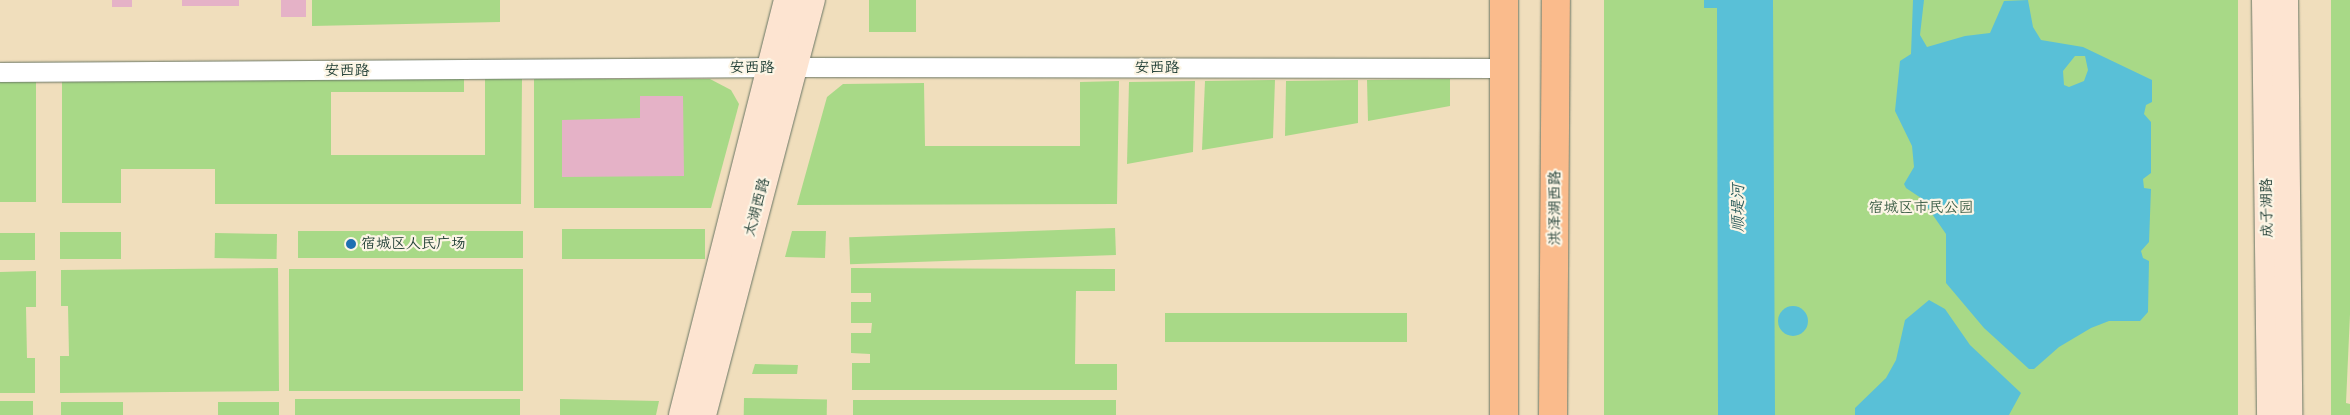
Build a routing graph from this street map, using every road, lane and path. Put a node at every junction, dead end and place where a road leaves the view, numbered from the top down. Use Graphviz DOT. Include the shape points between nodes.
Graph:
graph roads {
  1 [pos="787,0"];
  2 [pos="812,0"];
  3 [pos="1504,0"];
  4 [pos="1556,0"];
  5 [pos="2265,0"];
  6 [pos="2285,0"];
  7 [pos="781,67"];
  8 [pos="1505,68"];
  9 [pos="0,72"];
  10 [pos="682,415"];
  11 [pos="703,415"];
  12 [pos="1504,415"];
  13 [pos="1553,415"];
  14 [pos="2270,415"];
  15 [pos="2289,415"];
  1 -- 7 [label="street, 太湖西路"];
  2 -- 7 [label="street, 太湖西路"];
  3 -- 8 [label="main road"];
  4 -- 13 [label="main road, 洪泽湖西路"];
  5 -- 14 [label="street, 成子湖路"];
  6 -- 15 [label="street, 成子湖路"];
  7 -- 8 [label="street, 安西路"];
  7 -- 9 [label="street, 安西路"];
  7 -- 10 [label="street, 太湖西路"];
  7 -- 11 [label="street, 太湖西路"];
  8 -- 12 [label="main road"];
}
